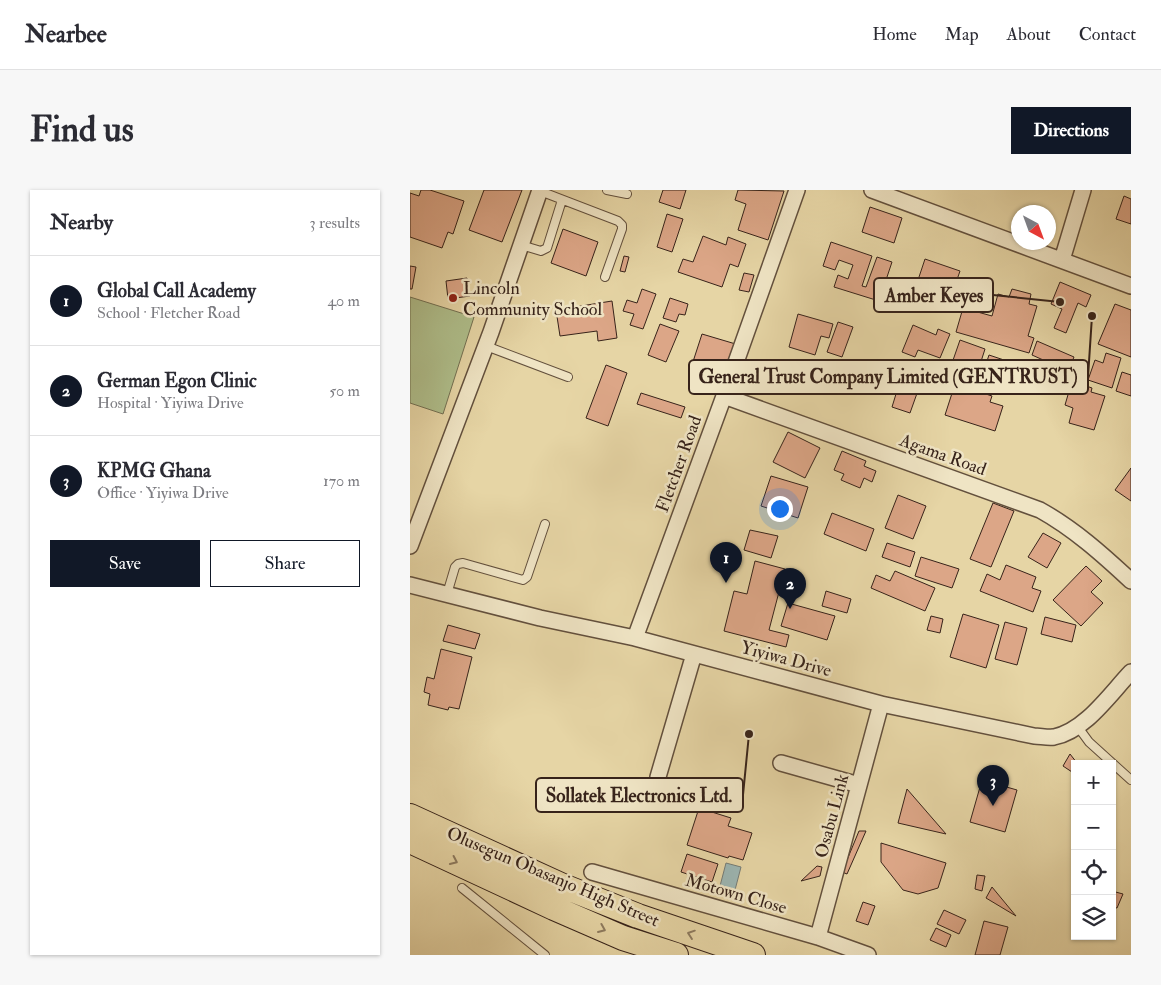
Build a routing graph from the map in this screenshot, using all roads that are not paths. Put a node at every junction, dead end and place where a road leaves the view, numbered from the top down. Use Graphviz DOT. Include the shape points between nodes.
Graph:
graph roads {
  1 [pos="607,190"];
  2 [pos="797,190"];
  3 [pos="872,190"];
  4 [pos="1083,190"];
  5 [pos="540,191"];
  6 [pos="627,194"];
  7 [pos="562,200"];
  8 [pos="521,245"];
  9 [pos="1062,260"];
  10 [pos="604,277"];
  11 [pos="1131,286"];
  12 [pos="486,346"];
  13 [pos="568,377"];
  14 [pos="724,396"];
  15 [pos="546,524"];
  16 [pos="410,546"];
  17 [pos="1131,581"];
  18 [pos="410,585"];
  19 [pos="447,594"];
  20 [pos="635,638"];
  21 [pos="694,654"];
  22 [pos="1130,674"];
  23 [pos="881,704"];
  24 [pos="1078,726"];
  25 [pos="780,763"];
  26 [pos="658,776"];
  27 [pos="1131,780"];
  28 [pos="859,785"];
  29 [pos="410,816"];
  30 [pos="410,840"];
  31 [pos="592,872"];
  32 [pos="462,888"];
  33 [pos="818,937"];
  34 [pos="545,955"];
  35 [pos="676,955"];
  36 [pos="753,955"];
  37 [pos="868,955"];
  1 -- 6 [label="lane"];
  2 -- 14 [label="street, Fletcher Road"];
  3 -- 9 [label="street"];
  4 -- 9 [label="street"];
  5 -- 7 [label="lane"];
  5 -- 8 [label="street"];
  7 -- 8 [label="lane" via="546,248 541,251"];
  7 -- 10 [label="lane" via="622,225"];
  8 -- 12 [label="street"];
  9 -- 11 [label="street"];
  12 -- 13 [label="lane"];
  12 -- 16 [label="street"];
  14 -- 17 [label="street, Agama Road" via="1040,510 1064,523"];
  14 -- 20 [label="street, Fletcher Road"];
  15 -- 19 [label="lane" via="530,571 523,580 463,563 455,567"];
  18 -- 19 [label="street, Yiyiwa Drive"];
  19 -- 20 [label="street, Yiyiwa Drive"];
  20 -- 21 [label="street, Yiyiwa Drive"];
  21 -- 23 [label="street, Yiyiwa Drive"];
  21 -- 26 [label="street"];
  22 -- 24 [label="street, Yiyiwa Drive"];
  23 -- 24 [label="street, Yiyiwa Drive" via="1034,736 1053,737"];
  23 -- 28 [label="street, Osabu Link"];
  24 -- 27 [label="lane" via="1089,742"];
  25 -- 28 [label="street"];
  28 -- 33 [label="street, Osabu Link"];
  36 -- 29 [label="main road, Olusegun Obasanjo High Street, one-way" via="638,916 563,886"];
  30 -- 35 [label="main road, Olusegun Obasanjo High Street, one-way" via="622,938"];
  31 -- 33 [label="street, Motown Close"];
  32 -- 34 [label="lane"];
  33 -- 37 [label="street, Motown Close"];
}
